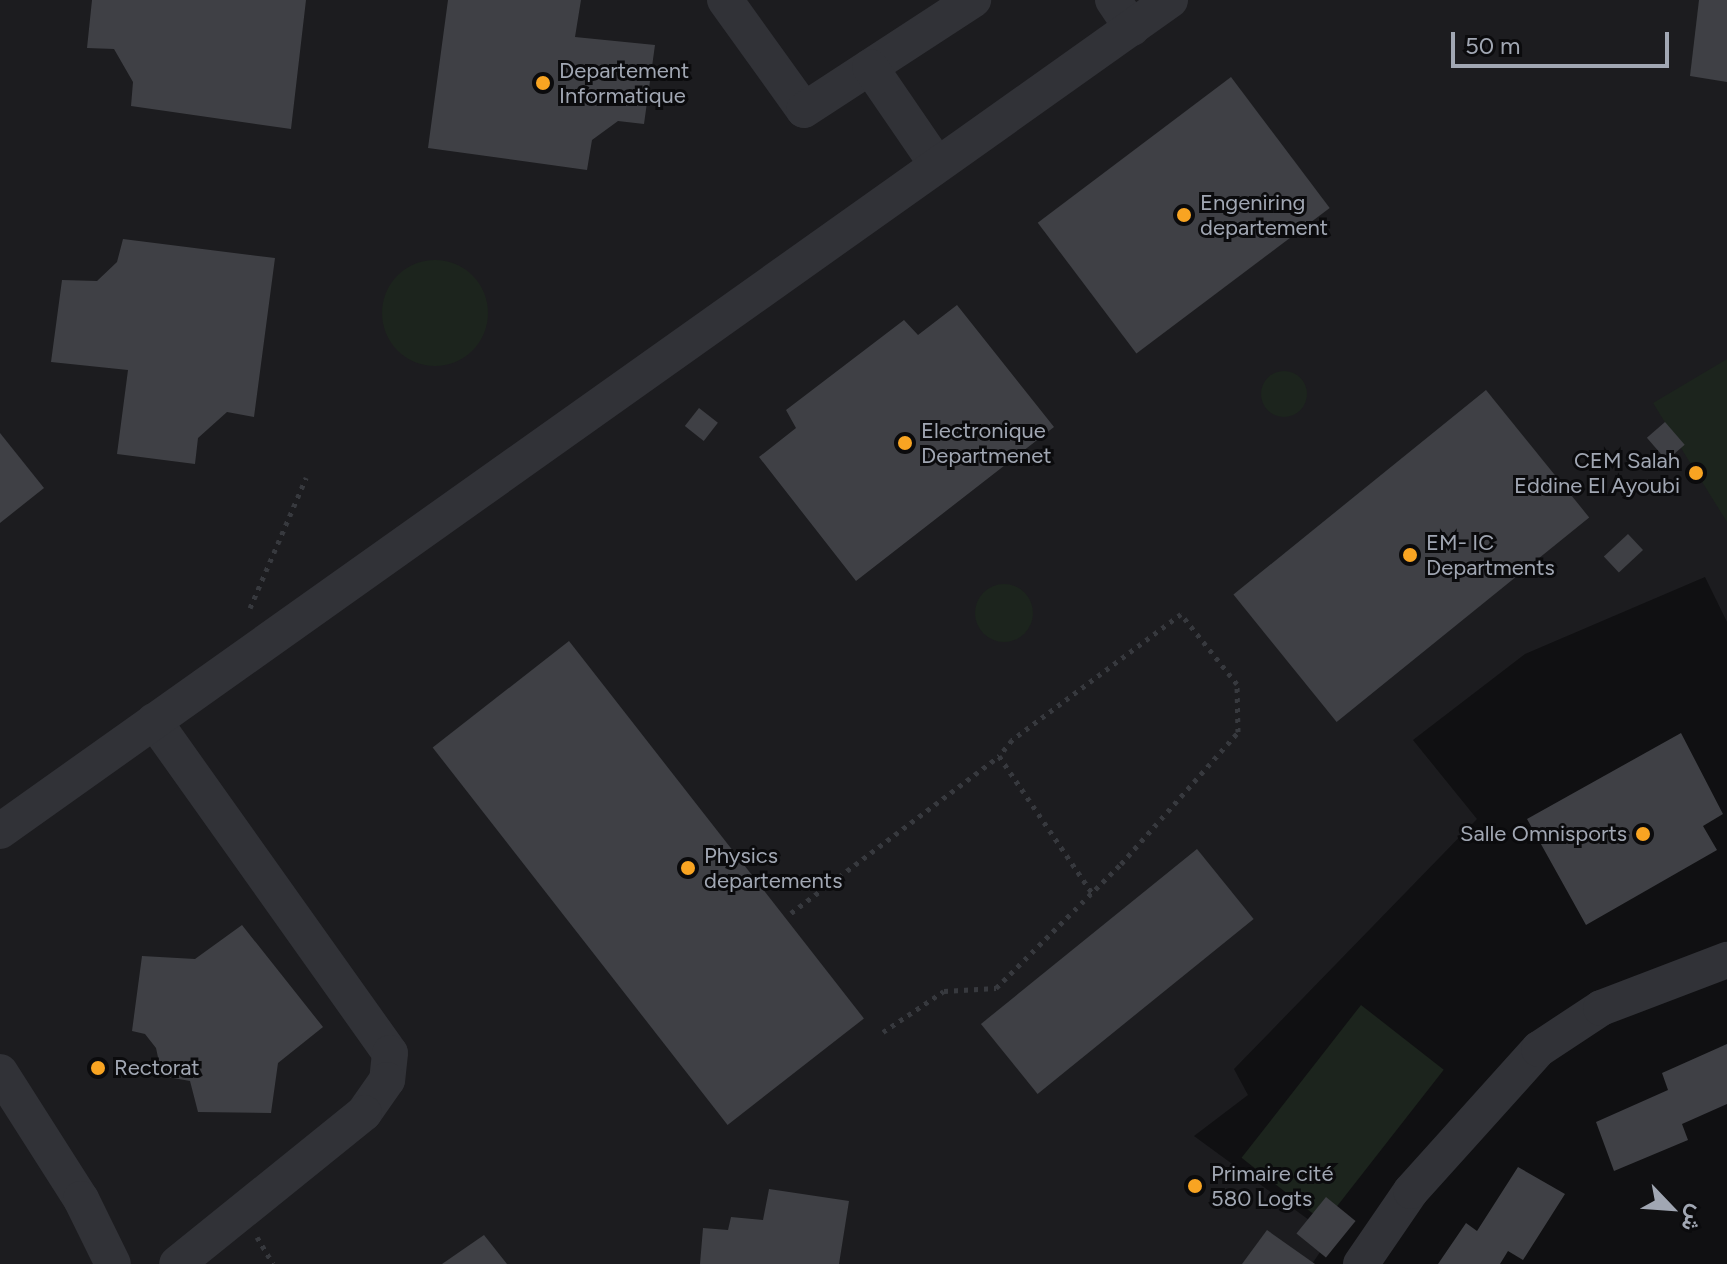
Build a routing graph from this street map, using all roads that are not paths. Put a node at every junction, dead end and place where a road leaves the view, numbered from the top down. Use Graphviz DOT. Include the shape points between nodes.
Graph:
graph roads {
  1 [pos="725,0"];
  2 [pos="973,0"];
  3 [pos="1170,0"];
  4 [pos="1122,14"];
  5 [pos="870,67"];
  6 [pos="935,162"];
  7 [pos="154,721"];
  8 [pos="0,831"];
  9 [pos="1727,960"];
  10 [pos="0,1072"];
  11 [pos="113,1264"];
  12 [pos="177,1264"];
  13 [pos="1361,1264"];
  1 -- 5 [label="street" via="804,110"];
  2 -- 5 [label="street"];
  3 -- 4 [label="street"];
  4 -- 6 [label="street"];
  5 -- 6 [label="street"];
  6 -- 7 [label="street"];
  7 -- 8 [label="street"];
  7 -- 12 [label="street" via="390,1053 387,1080 364,1113"];
  9 -- 13 [label="street" via="1601,1008 1539,1049 1411,1191"];
  10 -- 11 [label="street" via="81,1199"];
}
